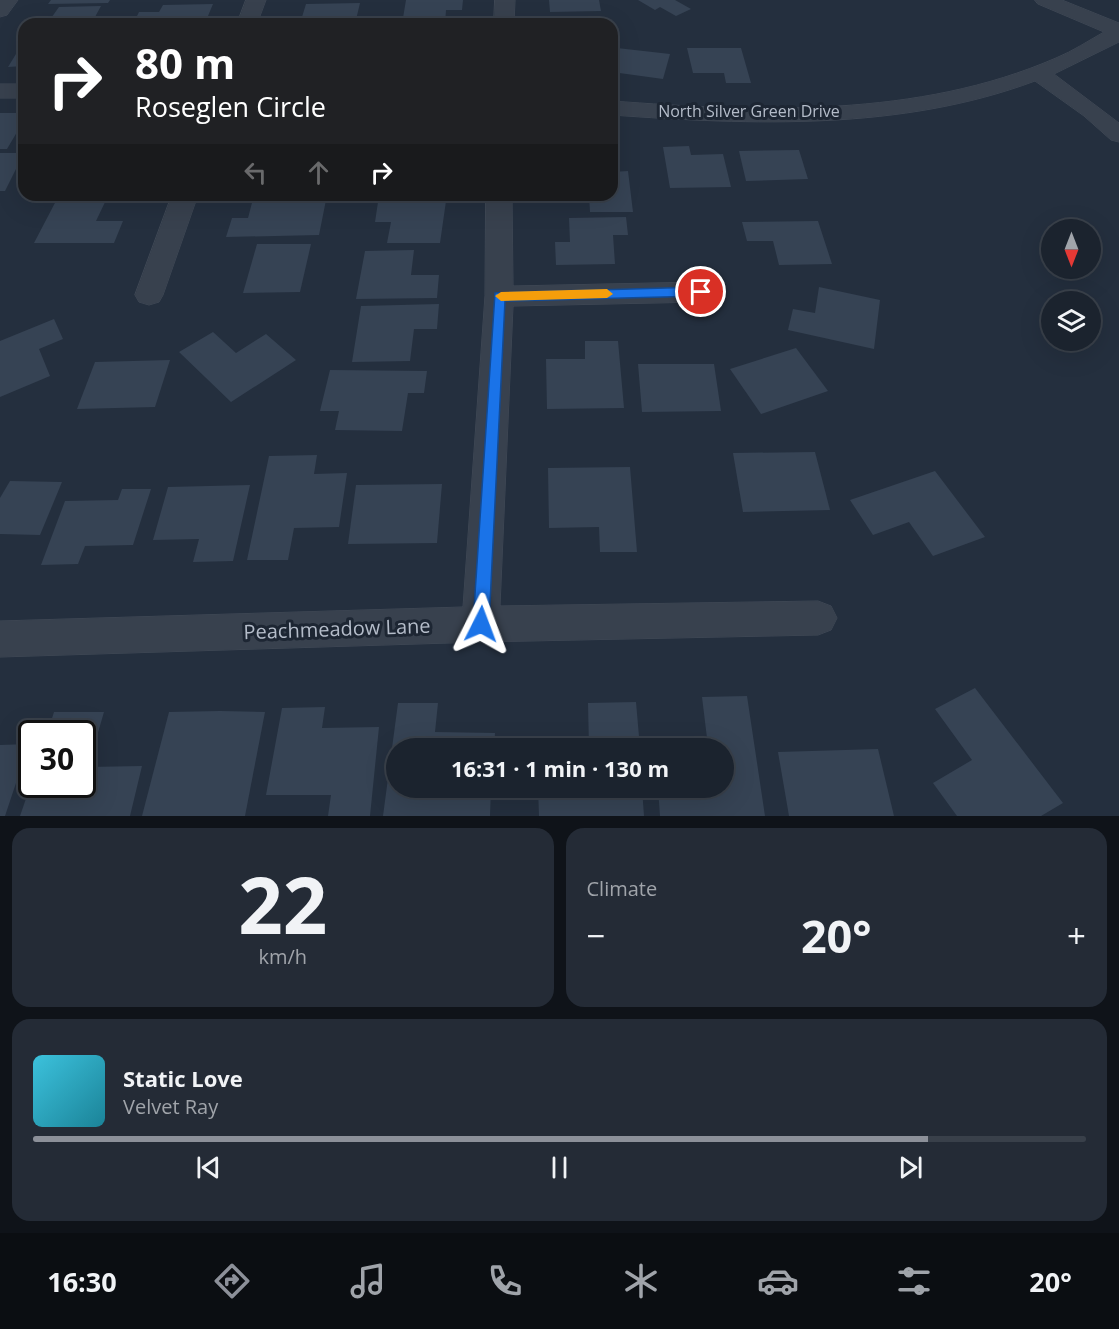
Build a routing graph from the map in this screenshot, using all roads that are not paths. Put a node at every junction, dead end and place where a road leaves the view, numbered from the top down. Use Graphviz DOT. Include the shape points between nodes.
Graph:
graph roads {
  1 [pos="8,0"];
  2 [pos="256,0"];
  3 [pos="505,0"];
  4 [pos="1045,0"];
  5 [pos="0,11"];
  6 [pos="249,18"];
  7 [pos="504,18"];
  8 [pos="1119,32"];
  9 [pos="1038,73"];
  10 [pos="0,91"];
  11 [pos="18,91"];
  12 [pos="618,108"];
  13 [pos="1119,135"];
  14 [pos="183,201"];
  15 [pos="499,201"];
  16 [pos="701,292"];
  17 [pos="149,295"];
  18 [pos="499,296"];
  19 [pos="818,618"];
  20 [pos="481,624"];
  21 [pos="0,639"];
  1 -- 5 [label="street"];
  2 -- 6 [label="street"];
  3 -- 7 [label="street"];
  4 -- 8 [label="street"];
  8 -- 9 [label="street, North Silver Green Drive"];
  9 -- 12 [label="street, North Silver Green Drive" via="921,103 804,115"];
  9 -- 13 [label="street"];
  10 -- 11 [label="street"];
  14 -- 17 [label="street"];
  15 -- 18 [label="street"];
  16 -- 18 [label="street"];
  18 -- 20 [label="street"];
  19 -- 20 [label="street, Peachmeadow Lane"];
  20 -- 21 [label="street, Peachmeadow Lane"];
}
